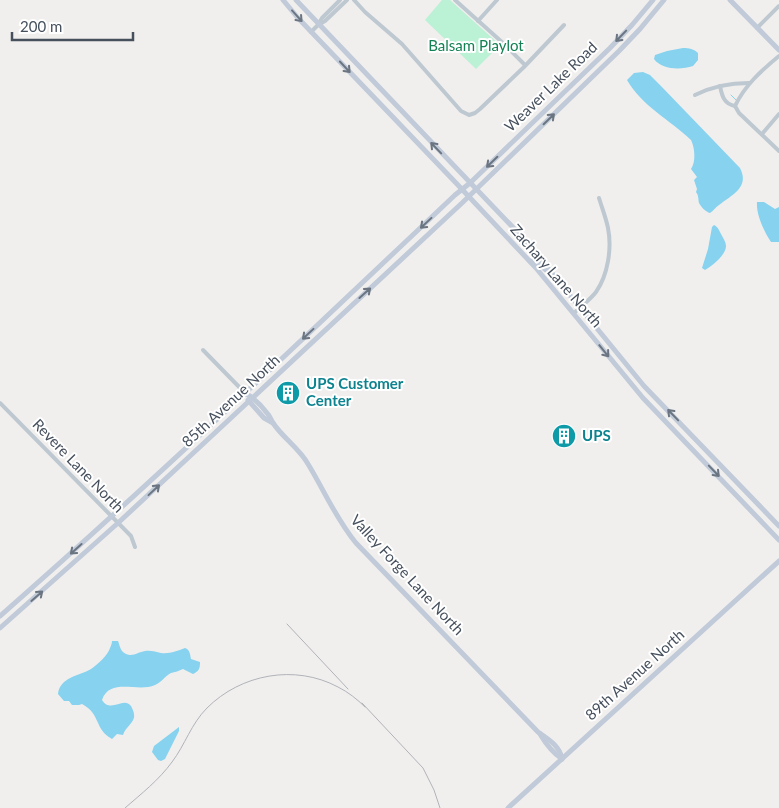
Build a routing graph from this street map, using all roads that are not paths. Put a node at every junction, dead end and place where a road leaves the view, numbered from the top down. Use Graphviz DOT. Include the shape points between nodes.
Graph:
graph roads {
  1 [pos="282,0"];
  2 [pos="296,0"];
  3 [pos="340,0"];
  4 [pos="347,0"];
  5 [pos="354,0"];
  6 [pos="454,0"];
  7 [pos="497,0"];
  8 [pos="653,0"];
  9 [pos="664,0"];
  10 [pos="730,0"];
  11 [pos="779,6"];
  12 [pos="478,21"];
  13 [pos="318,25"];
  14 [pos="564,25"];
  15 [pos="758,28"];
  16 [pos="311,32"];
  17 [pos="779,50"];
  18 [pos="779,56"];
  19 [pos="525,65"];
  20 [pos="749,83"];
  21 [pos="720,86"];
  22 [pos="695,94"];
  23 [pos="735,106"];
  24 [pos="779,114"];
  25 [pos="762,134"];
  26 [pos="779,151"];
  27 [pos="470,183"];
  28 [pos="462,190"];
  29 [pos="476,190"];
  30 [pos="469,197"];
  31 [pos="599,198"];
  32 [pos="530,262"];
  33 [pos="559,282"];
  34 [pos="580,307"];
  35 [pos="574,313"];
  36 [pos="203,350"];
  37 [pos="244,393"];
  38 [pos="251,400"];
  39 [pos="0,403"];
  40 [pos="112,517"];
  41 [pos="118,523"];
  42 [pos="779,526"];
  43 [pos="779,540"];
  44 [pos="135,547"];
  45 [pos="779,561"];
  46 [pos="0,616"];
  47 [pos="0,628"];
  48 [pos="562,759"];
  49 [pos="508,808"];
  1 -- 16 [label="main road, Zachary Lane North, one-way"];
  2 -- 13 [label="main road, Zachary Lane North"];
  3 -- 13 [label="street"];
  4 -- 13 [label="street"];
  5 -- 19 [label="street" via="402,44 461,111 470,115"];
  6 -- 12 [label="street"];
  7 -- 12 [label="street"];
  8 -- 27 [label="main road, Weaver Lake Road, one-way" via="610,48"];
  29 -- 9 [label="main road, Weaver Lake Road, one-way" via="640,30"];
  10 -- 15 [label="main road"];
  11 -- 15 [label="street"];
  12 -- 19 [label="street"];
  13 -- 16 [label="street"];
  27 -- 13 [label="main road, Zachary Lane North, one-way"];
  14 -- 19 [label="street"];
  15 -- 17 [label="main road"];
  16 -- 28 [label="main road, Zachary Lane North, one-way"];
  18 -- 20 [label="street"];
  20 -- 21 [label="street"];
  20 -- 23 [label="street"];
  21 -- 22 [label="street"];
  21 -- 23 [label="street" via="722,96"];
  23 -- 25 [label="street"];
  24 -- 25 [label="street"];
  25 -- 26 [label="street"];
  27 -- 28 [label="main road, Weaver Lake Road"];
  27 -- 29 [label="main road, Zachary Lane North"];
  28 -- 30 [label="main road, Zachary Lane North"];
  28 -- 37 [label="main road, 85th Avenue North, one-way"];
  29 -- 30 [label="main road, 85th Avenue North"];
  29 -- 33 [label="main road, Zachary Lane North" via="524,239"];
  30 -- 32 [label="main road, Zachary Lane North"];
  38 -- 30 [label="main road, 85th Avenue North, one-way"];
  31 -- 34 [label="street" via="608,228 608,259 597,290"];
  32 -- 33 [label="main road" via="535,261"];
  32 -- 35 [label="main road, Zachary Lane North"];
  33 -- 34 [label="main road, Zachary Lane North"];
  34 -- 35 [label="street"];
  42 -- 34 [label="main road, Zachary Lane North, one-way" via="644,386"];
  35 -- 43 [label="main road, Zachary Lane North, one-way" via="643,398"];
  36 -- 37 [label="street, Valley Forge Lane North"];
  37 -- 38 [label="main road, Valley Forge Lane North"];
  37 -- 40 [label="main road, 85th Avenue North"];
  41 -- 38 [label="main road, 85th Avenue North, one-way"];
  38 -- 48 [label="main road, Valley Forge Lane North" via="268,414 308,463 356,543"];
  39 -- 40 [label="street, Revere Lane North"];
  40 -- 41 [label="street, Revere Lane North"];
  40 -- 46 [label="main road, 85th Avenue North, one-way"];
  41 -- 44 [label="street, Revere Lane North" via="131,536"];
  47 -- 41 [label="main road, 85th Avenue North, one-way"];
  45 -- 48 [label="main road, 89th Avenue North"];
  48 -- 49 [label="main road, 89th Avenue North"];
}
